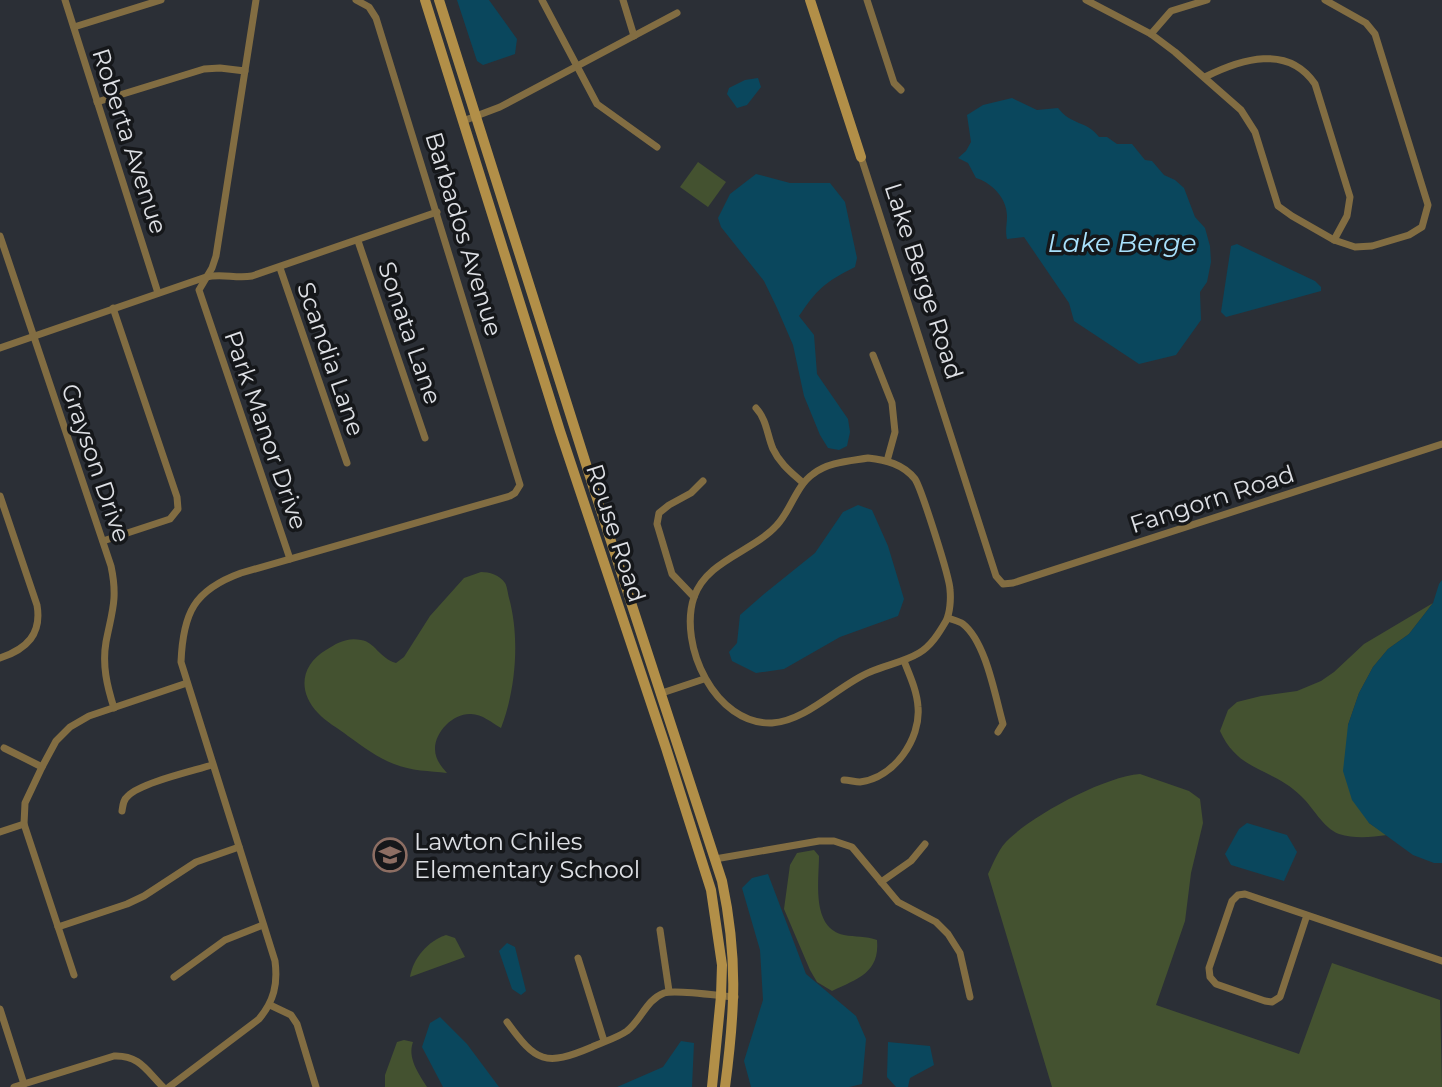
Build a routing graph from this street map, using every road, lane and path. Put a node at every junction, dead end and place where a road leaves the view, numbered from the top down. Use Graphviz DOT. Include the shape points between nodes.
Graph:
graph roads {
  1 [pos="65,0"];
  2 [pos="161,0"];
  3 [pos="256,0"];
  4 [pos="356,0"];
  5 [pos="425,0"];
  6 [pos="439,0"];
  7 [pos="542,0"];
  8 [pos="623,0"];
  9 [pos="810,0"];
  10 [pos="867,0"];
  11 [pos="1086,0"];
  12 [pos="1206,0"];
  13 [pos="1326,0"];
  14 [pos="677,13"];
  15 [pos="74,27"];
  16 [pos="1151,34"];
  17 [pos="635,36"];
  18 [pos="575,67"];
  19 [pos="245,71"];
  20 [pos="1205,77"];
  21 [pos="901,90"];
  22 [pos="97,102"];
  23 [pos="476,116"];
  24 [pos="463,121"];
  25 [pos="657,147"];
  26 [pos="862,157"];
  27 [pos="437,212"];
  28 [pos="0,236"];
  29 [pos="1334,240"];
  30 [pos="358,241"];
  31 [pos="280,268"];
  32 [pos="206,277"];
  33 [pos="159,293"];
  34 [pos="113,308"];
  35 [pos="33,337"];
  36 [pos="0,348"];
  37 [pos="873,355"];
  38 [pos="757,408"];
  39 [pos="425,438"];
  40 [pos="1442,444"];
  41 [pos="887,461"];
  42 [pos="347,463"];
  43 [pos="703,481"];
  44 [pos="803,483"];
  45 [pos="0,496"];
  46 [pos="103,541"];
  47 [pos="290,559"];
  48 [pos="996,576"];
  49 [pos="694,597"];
  50 [pos="948,618"];
  51 [pos="0,658"];
  52 [pos="904,661"];
  53 [pos="704,679"];
  54 [pos="187,683"];
  55 [pos="662,693"];
  56 [pos="114,708"];
  57 [pos="998,732"];
  58 [pos="4,748"];
  59 [pos="212,765"];
  60 [pos="42,767"];
  61 [pos="844,780"];
  62 [pos="122,811"];
  63 [pos="24,824"];
  64 [pos="0,832"];
  65 [pos="925,844"];
  66 [pos="239,847"];
  67 [pos="715,859"];
  68 [pos="881,882"];
  69 [pos="1307,915"];
  70 [pos="263,925"];
  71 [pos="58,927"];
  72 [pos="660,930"];
  73 [pos="578,958"];
  74 [pos="1442,961"];
  75 [pos="74,975"];
  76 [pos="174,977"];
  77 [pos="669,991"];
  78 [pos="721,996"];
  79 [pos="735,997"];
  80 [pos="970,997"];
  81 [pos="270,1005"];
  82 [pos="0,1009"];
  83 [pos="507,1021"];
  84 [pos="604,1041"];
  85 [pos="24,1084"];
  86 [pos="14,1087"];
  87 [pos="163,1087"];
  88 [pos="169,1087"];
  89 [pos="316,1087"];
  90 [pos="712,1087"];
  91 [pos="725,1087"];
  1 -- 15 [label="street, Roberta Avenue"];
  2 -- 15 [label="street"];
  3 -- 19 [label="street, Park Manor Drive"];
  4 -- 27 [label="street, Barbados Avenue" via="376,18"];
  5 -- 24 [label="street, Rouse Road"];
  6 -- 23 [label="street, Rouse Road"];
  7 -- 18 [label="street"];
  8 -- 17 [label="street"];
  9 -- 26 [label="street, Lake Berge Road"];
  10 -- 21 [label="street" via="894,83"];
  11 -- 16 [label="street"];
  12 -- 16 [label="street" via="1171,11"];
  13 -- 29 [label="street" via="1366,23 1375,34 1428,205 1422,227 1409,235 1372,246 1355,247"];
  14 -- 17 [label="street"];
  15 -- 22 [label="street, Roberta Avenue"];
  16 -- 20 [label="street"];
  17 -- 18 [label="street"];
  18 -- 23 [label="street"];
  18 -- 25 [label="street" via="597,104"];
  19 -- 22 [label="street" via="204,69"];
  19 -- 32 [label="street, Park Manor Drive" via="216,256"];
  20 -- 29 [label="street" via="1241,110 1255,132 1279,206"];
  20 -- 29 [label="street" via="1267,57 1289,61 1307,73 1315,84 1350,197 1347,216"];
  22 -- 33 [label="street, Roberta Avenue"];
  23 -- 24 [label="street"];
  23 -- 55 [label="street, Rouse Road"];
  24 -- 78 [label="street, Rouse Road" via="705,870 720,944"];
  26 -- 48 [label="street, Lake Berge Road"];
  27 -- 30 [label="street"];
  27 -- 47 [label="street, Barbados Avenue" via="520,480 518,489 510,496"];
  28 -- 35 [label="street, Grayson Drive"];
  30 -- 31 [label="street"];
  30 -- 39 [label="street, Sonata Lane"];
  31 -- 32 [label="street" via="244,278"];
  31 -- 42 [label="street, Scandia Lane"];
  32 -- 33 [label="street"];
  32 -- 47 [label="street, Park Manor Drive" via="200,297"];
  33 -- 34 [label="street"];
  34 -- 35 [label="street"];
  34 -- 46 [label="street" via="178,509 170,519"];
  35 -- 36 [label="street"];
  35 -- 46 [label="street, Grayson Drive"];
  37 -- 41 [label="street" via="892,403 895,432"];
  38 -- 44 [label="street" via="781,463"];
  40 -- 48 [label="street, Fangorn Road" via="1013,583 1003,584"];
  41 -- 44 [label="street" via="868,458 825,467"];
  41 -- 50 [label="street" via="901,466 916,481 950,589"];
  43 -- 49 [label="street" via="659,513 657,524 672,574"];
  44 -- 49 [label="street" via="775,528 716,568"];
  45 -- 51 [label="street" via="39,618 28,645"];
  46 -- 56 [label="street, Grayson Drive" via="115,582 104,663"];
  47 -- 54 [label="street, Park Manor Drive" via="223,580 196,602 182,635 181,662"];
  49 -- 53 [label="street" via="692,639"];
  50 -- 52 [label="street" via="921,652"];
  50 -- 57 [label="street" via="973,634 984,658 1003,724"];
  52 -- 53 [label="street" via="868,672 818,705 772,723 752,720 731,709"];
  52 -- 61 [label="street" via="919,711 911,744 880,774 860,782"];
  53 -- 55 [label="street"];
  54 -- 56 [label="street"];
  54 -- 59 [label="street, Park Manor Drive"];
  55 -- 67 [label="street, Rouse Road"];
  56 -- 60 [label="street" via="71,727 56,741"];
  58 -- 60 [label="street"];
  59 -- 62 [label="street" via="129,794"];
  59 -- 66 [label="street, Park Manor Drive"];
  60 -- 63 [label="street" via="25,803"];
  63 -- 64 [label="street"];
  63 -- 71 [label="street"];
  65 -- 68 [label="street" via="911,861"];
  66 -- 70 [label="street, Park Manor Drive"];
  66 -- 71 [label="street" via="196,862 127,904"];
  67 -- 68 [label="street" via="834,841 852,847"];
  67 -- 79 [label="street, Rouse Road" via="730,917"];
  68 -- 80 [label="street" via="898,902 936,922 948,934 960,953"];
  69 -- 69 [label="street" via="1238,895 1209,968 1210,977 1216,984 1265,1001 1280,997"];
  69 -- 74 [label="street"];
  70 -- 76 [label="street" via="225,940"];
  70 -- 81 [label="street, Park Manor Drive" via="277,974"];
  71 -- 75 [label="street"];
  72 -- 77 [label="street"];
  73 -- 84 [label="street"];
  77 -- 78 [label="street"];
  77 -- 84 [label="street" via="648,1004 626,1032"];
  78 -- 79 [label="street"];
  78 -- 90 [label="street, Rouse Road"];
  79 -- 91 [label="street, Rouse Road"];
  81 -- 88 [label="street" via="259,1019"];
  81 -- 89 [label="street" via="291,1015 297,1024"];
  82 -- 85 [label="street"];
  83 -- 84 [label="street" via="525,1046 537,1056 551,1059"];
  85 -- 86 [label="street"];
  85 -- 87 [label="street" via="127,1055"];
}
